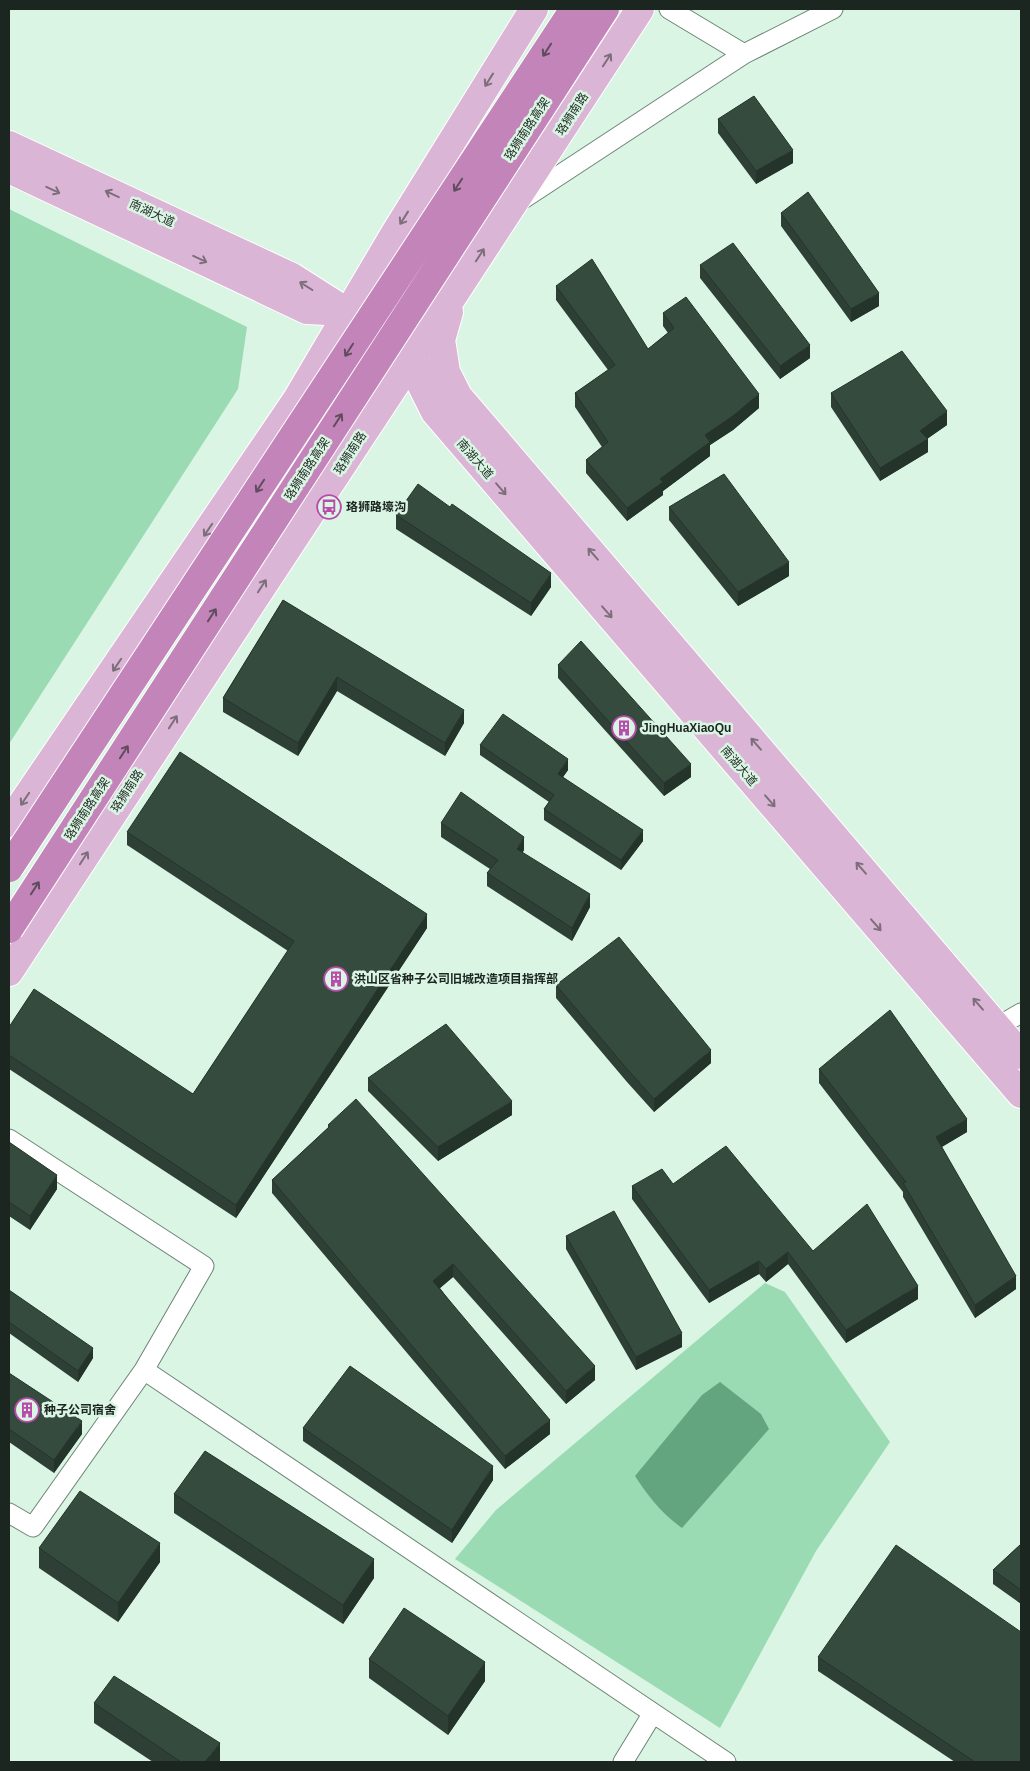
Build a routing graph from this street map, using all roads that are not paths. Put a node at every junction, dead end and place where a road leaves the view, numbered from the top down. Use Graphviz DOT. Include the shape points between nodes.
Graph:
graph roads {
  1 [pos="534,9"];
  2 [pos="574,9"];
  3 [pos="605,9"];
  4 [pos="640,9"];
  5 [pos="669,9"];
  6 [pos="833,9"];
  7 [pos="744,54"];
  8 [pos="9,145"];
  9 [pos="9,169"];
  10 [pos="512,205"];
  11 [pos="453,296"];
  12 [pos="307,310"];
  13 [pos="347,312"];
  14 [pos="410,362"];
  15 [pos="458,396"];
  16 [pos="297,399"];
  17 [pos="435,412"];
  18 [pos="374,415"];
  19 [pos="9,823"];
  20 [pos="9,868"];
  21 [pos="9,929"];
  22 [pos="9,972"];
  23 [pos="1021,1014"];
  24 [pos="997,1027"];
  25 [pos="1021,1055"];
  26 [pos="1021,1094"];
  27 [pos="9,1139"];
  28 [pos="144,1370"];
  29 [pos="9,1512"];
  30 [pos="653,1713"];
  31 [pos="622,1762"];
  32 [pos="726,1762"];
  1 -- 13 [label="main road, one-way"];
  2 -- 20 [label="highway, one-way, bridge"];
  21 -- 3 [label="highway, 珞狮南路高架, one-way, bridge"];
  10 -- 4 [label="main road, 珞狮南路, one-way"];
  5 -- 7 [label="street"];
  6 -- 7 [label="street"];
  7 -- 10 [label="street"];
  13 -- 8 [label="main road, 南湖大道, one-way" via="292,277"];
  9 -- 12 [label="main road, 南湖大道, one-way"];
  11 -- 10 [label="main road, 珞狮南路, one-way"];
  11 -- 14 [label="main road, 珞狮南路"];
  11 -- 15 [label="main road" via="441,340 446,372"];
  12 -- 13 [label="main road, 南湖大道"];
  12 -- 16 [label="main road" via="312,345"];
  13 -- 14 [label="main road, 南湖大道"];
  13 -- 16 [label="main road"];
  14 -- 15 [label="main road, 南湖大道"];
  14 -- 17 [label="main road, 南湖大道"];
  14 -- 18 [label="main road, 珞狮南路"];
  24 -- 15 [label="main road, 南湖大道, one-way"];
  16 -- 19 [label="main road, one-way"];
  17 -- 18 [label="main road" via="416,399 403,397 392,400"];
  17 -- 26 [label="main road, 南湖大道, one-way"];
  22 -- 18 [label="main road, 珞狮南路, one-way"];
  23 -- 24 [label="street"];
  24 -- 25 [label="main road, 南湖大道"];
  27 -- 28 [label="street" via="204,1266"];
  28 -- 29 [label="street" via="33,1526"];
  28 -- 30 [label="street"];
  30 -- 31 [label="street"];
  30 -- 32 [label="street"];
}
